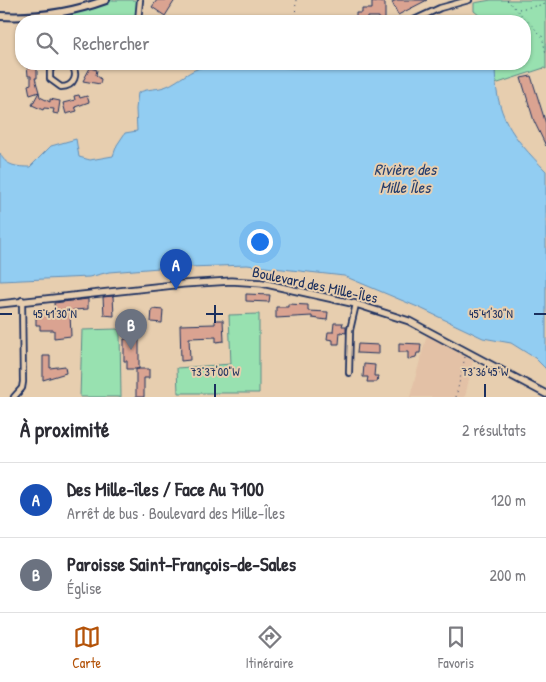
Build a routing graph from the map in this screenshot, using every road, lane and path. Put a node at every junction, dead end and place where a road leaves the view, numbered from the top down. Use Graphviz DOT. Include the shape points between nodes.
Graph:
graph roads {
  1 [pos="106,0"];
  2 [pos="140,0"];
  3 [pos="296,0"];
  4 [pos="469,0"];
  5 [pos="506,0"];
  6 [pos="83,4"];
  7 [pos="546,4"];
  8 [pos="518,10"];
  9 [pos="34,15"];
  10 [pos="139,15"];
  11 [pos="295,15"];
  12 [pos="425,15"];
  13 [pos="521,15"];
  14 [pos="0,16"];
  15 [pos="15,16"];
  16 [pos="531,26"];
  17 [pos="546,54"];
  18 [pos="50,70"];
  19 [pos="74,70"];
  20 [pos="22,300"];
  21 [pos="0,304"];
  22 [pos="356,304"];
  23 [pos="466,351"];
  24 [pos="349,373"];
  25 [pos="546,394"];
  26 [pos="14,397"];
  27 [pos="456,397"];
  1 -- 6 [label="main road"];
  2 -- 10 [label="street"];
  3 -- 11 [label="path"];
  4 -- 12 [label="street"];
  5 -- 8 [label="path"];
  6 -- 9 [label="main road"];
  7 -- 8 [label="path"];
  8 -- 13 [label="path"];
  14 -- 15 [label="main road"];
  16 -- 17 [label="path" via="542,36"];
  18 -- 19 [label="street" via="50,79 61,87 69,86 75,79"];
  20 -- 21 [label="street, Boulevard des Mille-Îles"];
  20 -- 22 [label="street, Boulevard des Mille-Îles" via="231,281 262,283"];
  20 -- 26 [label="street" via="23,382"];
  22 -- 23 [label="street, Boulevard des Mille-Îles" via="409,321"];
  22 -- 24 [label="street" via="350,330"];
  23 -- 25 [label="street, Boulevard des Mille-Îles"];
  23 -- 27 [label="path"];
}
